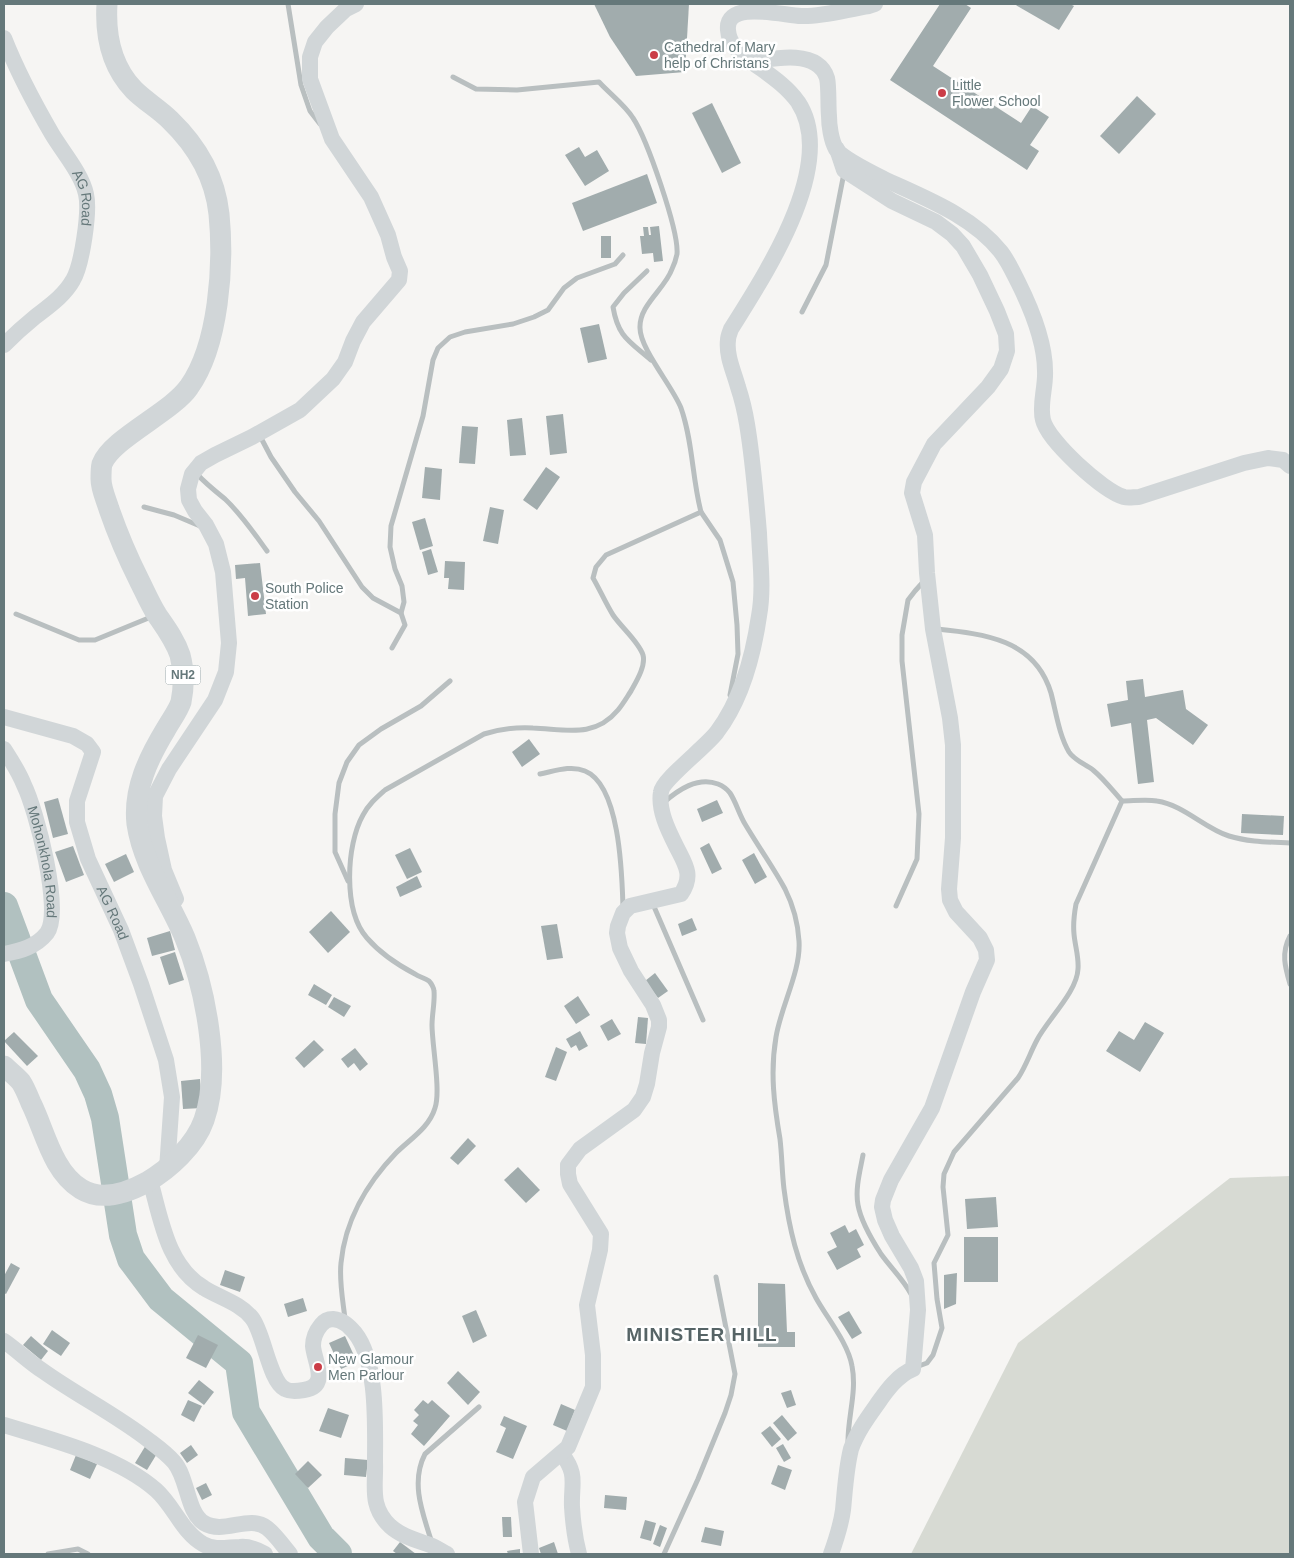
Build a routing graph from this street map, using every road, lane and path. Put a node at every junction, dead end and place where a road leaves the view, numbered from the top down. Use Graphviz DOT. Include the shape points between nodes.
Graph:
graph roads {
  1 [pos="107,4"];
  2 [pos="288,4"];
  3 [pos="356,4"];
  4 [pos="874,4"];
  5 [pos="4,38"];
  6 [pos="752,62"];
  7 [pos="453,77"];
  8 [pos="330,136"];
  9 [pos="837,149"];
  10 [pos="844,170"];
  11 [pos="623,255"];
  12 [pos="647,270"];
  13 [pos="802,312"];
  14 [pos="4,345"];
  15 [pos="656,364"];
  16 [pos="259,433"];
  17 [pos="1290,466"];
  18 [pos="194,471"];
  19 [pos="144,507"];
  20 [pos="701,512"];
  21 [pos="209,529"];
  22 [pos="267,551"];
  23 [pos="927,578"];
  24 [pos="401,613"];
  25 [pos="16,614"];
  26 [pos="156,614"];
  27 [pos="933,629"];
  28 [pos="392,648"];
  29 [pos="450,681"];
  30 [pos="727,715"];
  31 [pos="4,717"];
  32 [pos="4,749"];
  33 [pos="540,774"];
  34 [pos="1122,801"];
  35 [pos="661,805"];
  36 [pos="1290,843"];
  37 [pos="349,884"];
  38 [pos="652,902"];
  39 [pos="896,906"];
  40 [pos="623,913"];
  41 [pos="1290,936"];
  42 [pos="4,954"];
  43 [pos="198,970"];
  44 [pos="1290,984"];
  45 [pos="703,1020"];
  46 [pos="4,1066"];
  47 [pos="863,1155"];
  48 [pos="158,1174"];
  49 [pos="716,1277"];
  50 [pos="917,1305"];
  51 [pos="346,1323"];
  52 [pos="4,1341"];
  53 [pos="913,1368"];
  54 [pos="479,1407"];
  55 [pos="4,1425"];
  56 [pos="562,1454"];
  57 [pos="848,1470"];
  58 [pos="440,1550"];
  59 [pos="48,1554"];
  60 [pos="88,1554"];
  61 [pos="265,1554"];
  62 [pos="290,1554"];
  63 [pos="531,1554"];
  64 [pos="579,1554"];
  65 [pos="664,1554"];
  66 [pos="831,1554"];
  1 -- 26 [label="highway, NH2" via="109,48 118,69 134,89 184,134 203,161 215,189 219,215 221,261 216,313 203,364 187,390 113,448 102,462 101,483 119,539"];
  2 -- 8 [label="street" via="301,85 310,111"];
  3 -- 8 [label="main road" via="327,27 315,42 310,57 310,79"];
  4 -- 6 [label="main road" via="802,16 752,7 736,10 728,29 731,44"];
  5 -- 14 [label="main road, AG Road" via="14,64 86,194 86,221 80,261 73,280 57,300"];
  6 -- 9 [label="main road" via="785,56 806,59 820,68 827,78 829,124"];
  6 -- 30 [label="main road" via="780,82 798,103 809,129 810,162 805,186 775,258 728,339 728,354 739,388 750,447 762,570 760,614 753,651 741,689"];
  7 -- 15 [label="street" via="476,89 517,90 599,82 632,117 646,141 673,228 677,254 672,270 643,314 640,328"];
  8 -- 16 [label="main road" via="371,197 388,235 400,271 399,280 364,322 333,379 300,410"];
  9 -- 10 [label="main road"];
  9 -- 17 [label="main road" via="870,172 958,216 980,230 1002,253 1032,310 1040,336 1046,369 1043,420 1050,436 1108,488 1124,497 1139,497 1268,458 1282,460"];
  10 -- 13 [label="street" via="826,265"];
  10 -- 23 [label="main road" via="952,234 980,275 1006,334 1007,351 1001,369 934,444 914,482 913,499 925,535"];
  11 -- 24 [label="street" via="615,264 577,278 564,288 548,310 513,324 450,337 438,348 423,416 391,526 390,547 404,602"];
  12 -- 15 [label="street" via="613,307 620,332"];
  15 -- 20 [label="street" via="680,407 691,447"];
  16 -- 18 [label="main road" via="201,463"];
  16 -- 24 [label="street" via="271,457 362,586 373,598"];
  18 -- 21 [label="main road" via="188,489 189,500"];
  18 -- 22 [label="street" via="226,500"];
  19 -- 21 [label="street"];
  20 -- 30 [label="street" via="720,540 733,582 738,654"];
  20 -- 37 [label="street" via="606,555 596,567 593,578 613,615 643,655 643,666 618,711 598,726 573,732 518,728 484,734 385,790 361,817"];
  21 -- 43 [label="main road" via="223,572 229,643 226,672 215,700 155,796 154,816 164,870"];
  23 -- 27 [label="main road"];
  23 -- 39 [label="street" via="908,600 902,635 919,814 917,859"];
  24 -- 28 [label="street" via="405,625"];
  25 -- 26 [label="street" via="79,640 95,640"];
  26 -- 43 [label="highway, NH2" via="170,631 180,657 184,682 180,705 146,766 138,794 137,822 144,852"];
  27 -- 34 [label="street" via="977,634 1006,642 1030,656 1048,683 1069,751 1095,772"];
  27 -- 50 [label="main road" via="953,745 950,900 956,912 980,938 987,960 932,1108 890,1180 883,1200 892,1236 916,1281"];
  29 -- 37 [label="street" via="421,706 359,745 347,762 339,783 335,852"];
  30 -- 35 [label="main road" via="716,732 667,780 661,790"];
  31 -- 48 [label="main road, AG Road" via="73,736 87,744 92,752 77,801 77,822 88,859 121,930 141,984 166,1060 172,1097"];
  32 -- 42 [label="main road, Mohonkhola Road" via="25,786 31,804 49,871 52,896 48,932 21,951"];
  33 -- 40 [label="street" via="564,768 585,771 600,781 613,815 621,857"];
  34 -- 36 [label="street" via="1156,801 1172,805 1214,830 1243,840"];
  34 -- 53 [label="street" via="1076,904 1073,920 1078,968 1076,980 1036,1041 1018,1078 947,1164 943,1187 948,1235 934,1263 942,1328 933,1355 927,1363"];
  35 -- 38 [label="main road" via="688,871 688,880 681,894"];
  35 -- 57 [label="street" via="675,793 696,783 706,781 726,789 785,890 798,925 798,961 781,1014 773,1054 775,1118 796,1252 815,1297 852,1364 854,1382 848,1424"];
  37 -- 51 [label="street" via="356,919 366,937 391,958 430,982 434,990 432,1024 436,1107 425,1126 374,1178 359,1203 344,1244 341,1265"];
  38 -- 40 [label="main road" via="630,906"];
  38 -- 45 [label="street"];
  40 -- 56 [label="main road" via="617,933 620,948 652,1005 659,1027 643,1097 634,1110 580,1149 568,1165 570,1184 601,1234 586,1305 593,1354 593,1387 568,1447"];
  41 -- 44 [label="street" via="1284,955"];
  43 -- 48 [label="highway, NH2" via="211,1042 212,1089 203,1123 184,1152"];
  46 -- 48 [label="highway, NH2" via="22,1083 54,1158 72,1182 84,1191 97,1195 130,1192"];
  47 -- 50 [label="street" via="858,1205 882,1254 903,1279"];
  48 -- 51 [label="main road" via="163,1229 185,1274 254,1319 279,1384 286,1390 297,1391 315,1385 319,1378 313,1346 316,1331 328,1319"];
  49 -- 65 [label="street" via="734,1381 702,1471"];
  50 -- 53 [label="main road"];
  51 -- 58 [label="main road" via="356,1334 370,1366 376,1463 374,1495 380,1512 390,1526"];
  52 -- 62 [label="main road" via="42,1371 132,1427 175,1463 197,1516 204,1523 222,1526 259,1524 267,1528"];
  53 -- 57 [label="main road" via="903,1373 868,1416 851,1450"];
  54 -- 58 [label="street" via="425,1454 419,1464 418,1496"];
  55 -- 61 [label="main road" via="105,1459 134,1474 158,1491 194,1538 206,1546 223,1549 249,1547"];
  56 -- 63 [label="main road" via="533,1477 525,1502"];
  56 -- 64 [label="main road" via="573,1477 572,1505"];
  57 -- 66 [label="main road" via="837,1538"];
  59 -- 60 [label="street" via="78,1549"];
}
